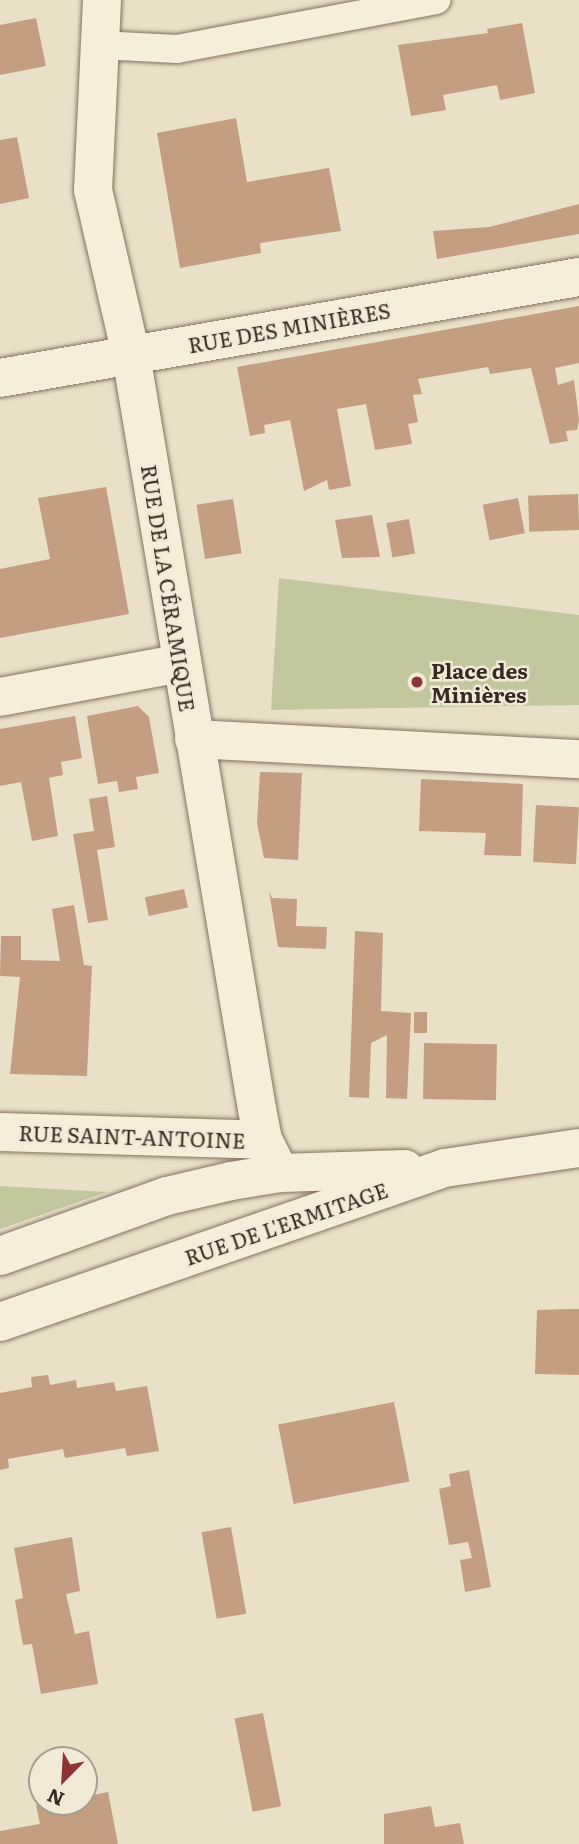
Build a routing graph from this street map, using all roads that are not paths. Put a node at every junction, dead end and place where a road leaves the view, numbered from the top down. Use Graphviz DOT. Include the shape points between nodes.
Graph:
graph roads {
  1 [pos="102,0"];
  2 [pos="436,0"];
  3 [pos="99,45"];
  4 [pos="579,276"];
  5 [pos="131,355"];
  6 [pos="0,378"];
  7 [pos="181,663"];
  8 [pos="0,697"];
  9 [pos="194,739"];
  10 [pos="579,760"];
  11 [pos="0,1132"];
  12 [pos="579,1148"];
  13 [pos="272,1156"];
  14 [pos="445,1168"];
  15 [pos="0,1256"];
  16 [pos="0,1322"];
  1 -- 3 [label="street, RUE DE LA CÉRAMIQUE"];
  2 -- 3 [label="street" via="177,49"];
  3 -- 5 [label="street, RUE DE LA CÉRAMIQUE" via="93,190"];
  4 -- 5 [label="street, RUE DES MINIÈRES"];
  5 -- 6 [label="street, RUE DES MINIÈRES"];
  5 -- 7 [label="street, RUE DE LA CÉRAMIQUE"];
  7 -- 8 [label="street"];
  7 -- 9 [label="street, RUE DE LA CÉRAMIQUE"];
  9 -- 10 [label="street"];
  9 -- 13 [label="street, RUE DE LA CÉRAMIQUE"];
  11 -- 13 [label="street, RUE SAINT-ANTOINE"];
  12 -- 14 [label="street, RUE DE L'ERMITAGE"];
  13 -- 14 [label="street"];
  13 -- 15 [label="street"];
  14 -- 16 [label="street, RUE DE L'ERMITAGE"];
}
